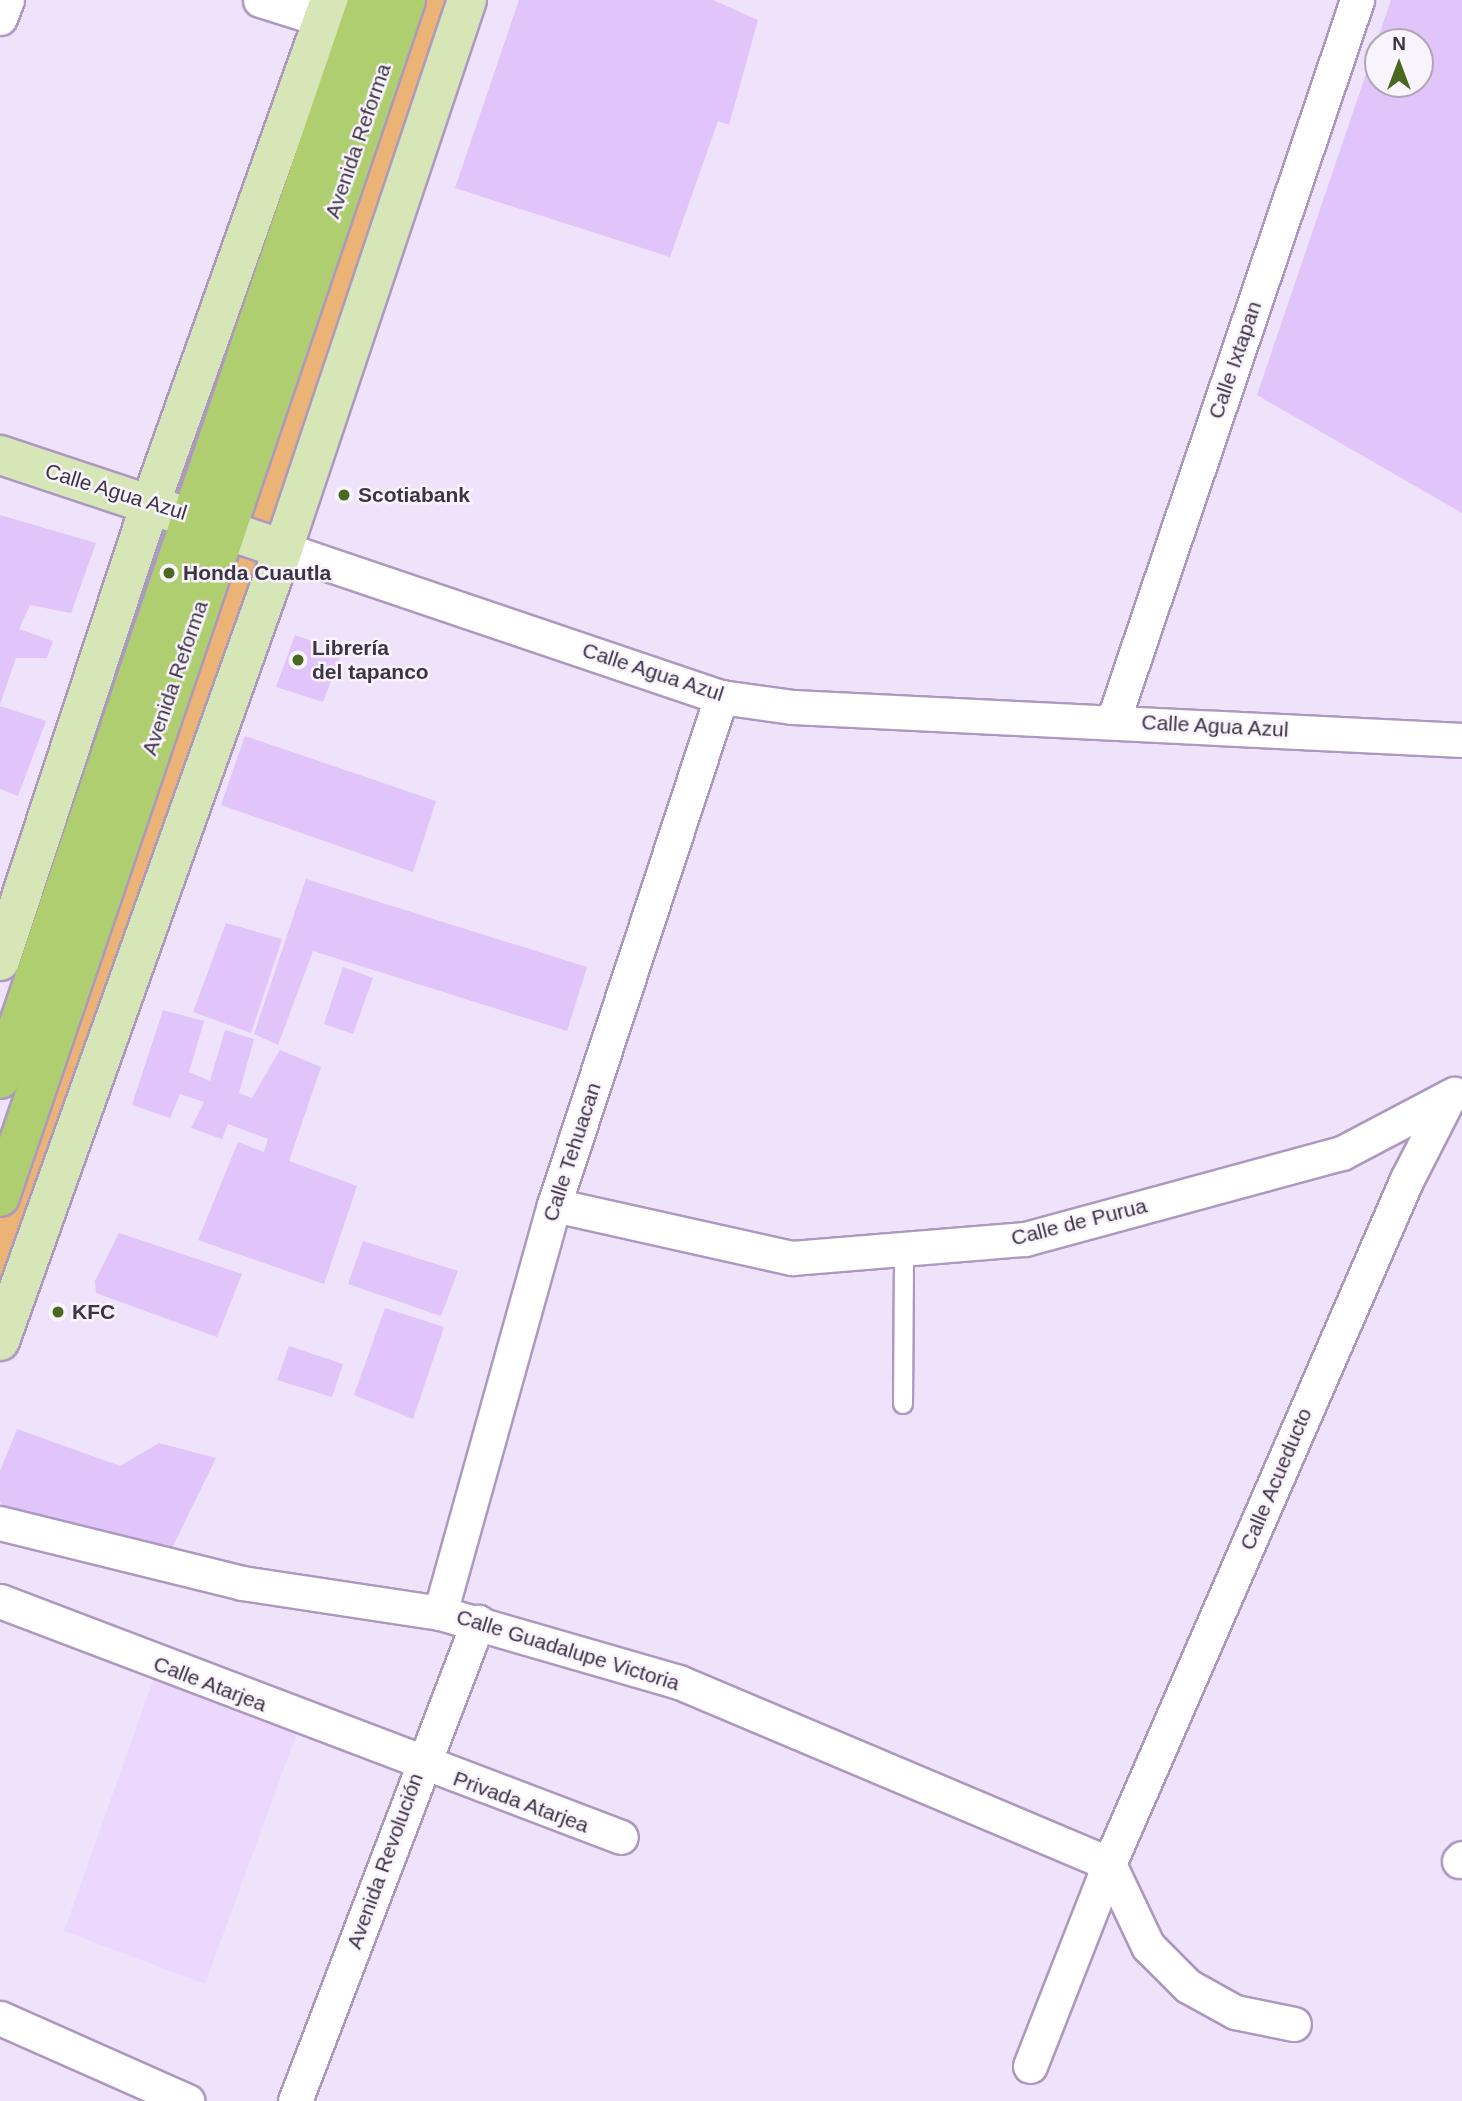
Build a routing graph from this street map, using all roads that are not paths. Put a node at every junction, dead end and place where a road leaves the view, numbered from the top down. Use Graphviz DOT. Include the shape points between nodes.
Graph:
graph roads {
  1 [pos="7,0"];
  2 [pos="260,0"];
  3 [pos="368,0"];
  4 [pos="406,0"];
  5 [pos="467,0"];
  6 [pos="1357,0"];
  7 [pos="327,10"];
  8 [pos="0,18"];
  9 [pos="0,455"];
  10 [pos="150,505"];
  11 [pos="210,522"];
  12 [pos="283,549"];
  13 [pos="720,697"];
  14 [pos="1113,721"];
  15 [pos="1462,740"];
  16 [pos="0,961"];
  17 [pos="0,1079"];
  18 [pos="1455,1093"];
  19 [pos="0,1197"];
  20 [pos="554,1205"];
  21 [pos="904,1249"];
  22 [pos="0,1341"];
  23 [pos="903,1404"];
  24 [pos="0,1523"];
  25 [pos="0,1601"];
  26 [pos="440,1612"];
  27 [pos="478,1622"];
  28 [pos="421,1766"];
  29 [pos="621,1838"];
  30 [pos="1109,1864"];
  31 [pos="0,2018"];
  32 [pos="1294,2024"];
  33 [pos="1030,2066"];
  34 [pos="187,2101"];
  35 [pos="295,2101"];
  1 -- 8 [label="street"];
  2 -- 7 [label="street"];
  3 -- 11 [label="main road, Avenida Reforma"];
  4 -- 11 [label="main road, Avenida Reforma"];
  5 -- 12 [label="street"];
  6 -- 14 [label="street, Calle Ixtapan"];
  7 -- 10 [label="street"];
  9 -- 10 [label="street, Calle Agua Azul"];
  10 -- 11 [label="street, Calle Agua Azul"];
  10 -- 16 [label="street"];
  11 -- 12 [label="street, Calle Agua Azul"];
  11 -- 17 [label="main road, Avenida Reforma"];
  11 -- 19 [label="main road, Avenida Reforma"];
  12 -- 13 [label="street, Calle Agua Azul"];
  12 -- 22 [label="street"];
  13 -- 14 [label="street, Calle Agua Azul" via="793,707"];
  13 -- 20 [label="street, Calle Tehuacan"];
  14 -- 15 [label="street, Calle Agua Azul"];
  18 -- 21 [label="street, Calle de Purua" via="1342,1153 1025,1239"];
  18 -- 30 [label="street, Calle Acueducto" via="1406,1179"];
  20 -- 21 [label="street, Calle de Purua" via="792,1258"];
  20 -- 26 [label="street, Calle Tehuacan"];
  21 -- 23 [label="lane"];
  24 -- 26 [label="street, Calle Guadalupe Victoria" via="242,1583"];
  25 -- 28 [label="street, Calle Atarjea"];
  26 -- 27 [label="street, Calle Guadalupe Victoria"];
  27 -- 28 [label="street, Avenida Revolución"];
  27 -- 30 [label="street, Calle Guadalupe Victoria" via="679,1682"];
  28 -- 29 [label="street, Privada Atarjea"];
  28 -- 35 [label="street, Avenida Revolución"];
  30 -- 32 [label="street" via="1148,1946 1188,1986 1235,2012"];
  30 -- 33 [label="street, Calle Acueducto"];
  31 -- 34 [label="street"];
}
